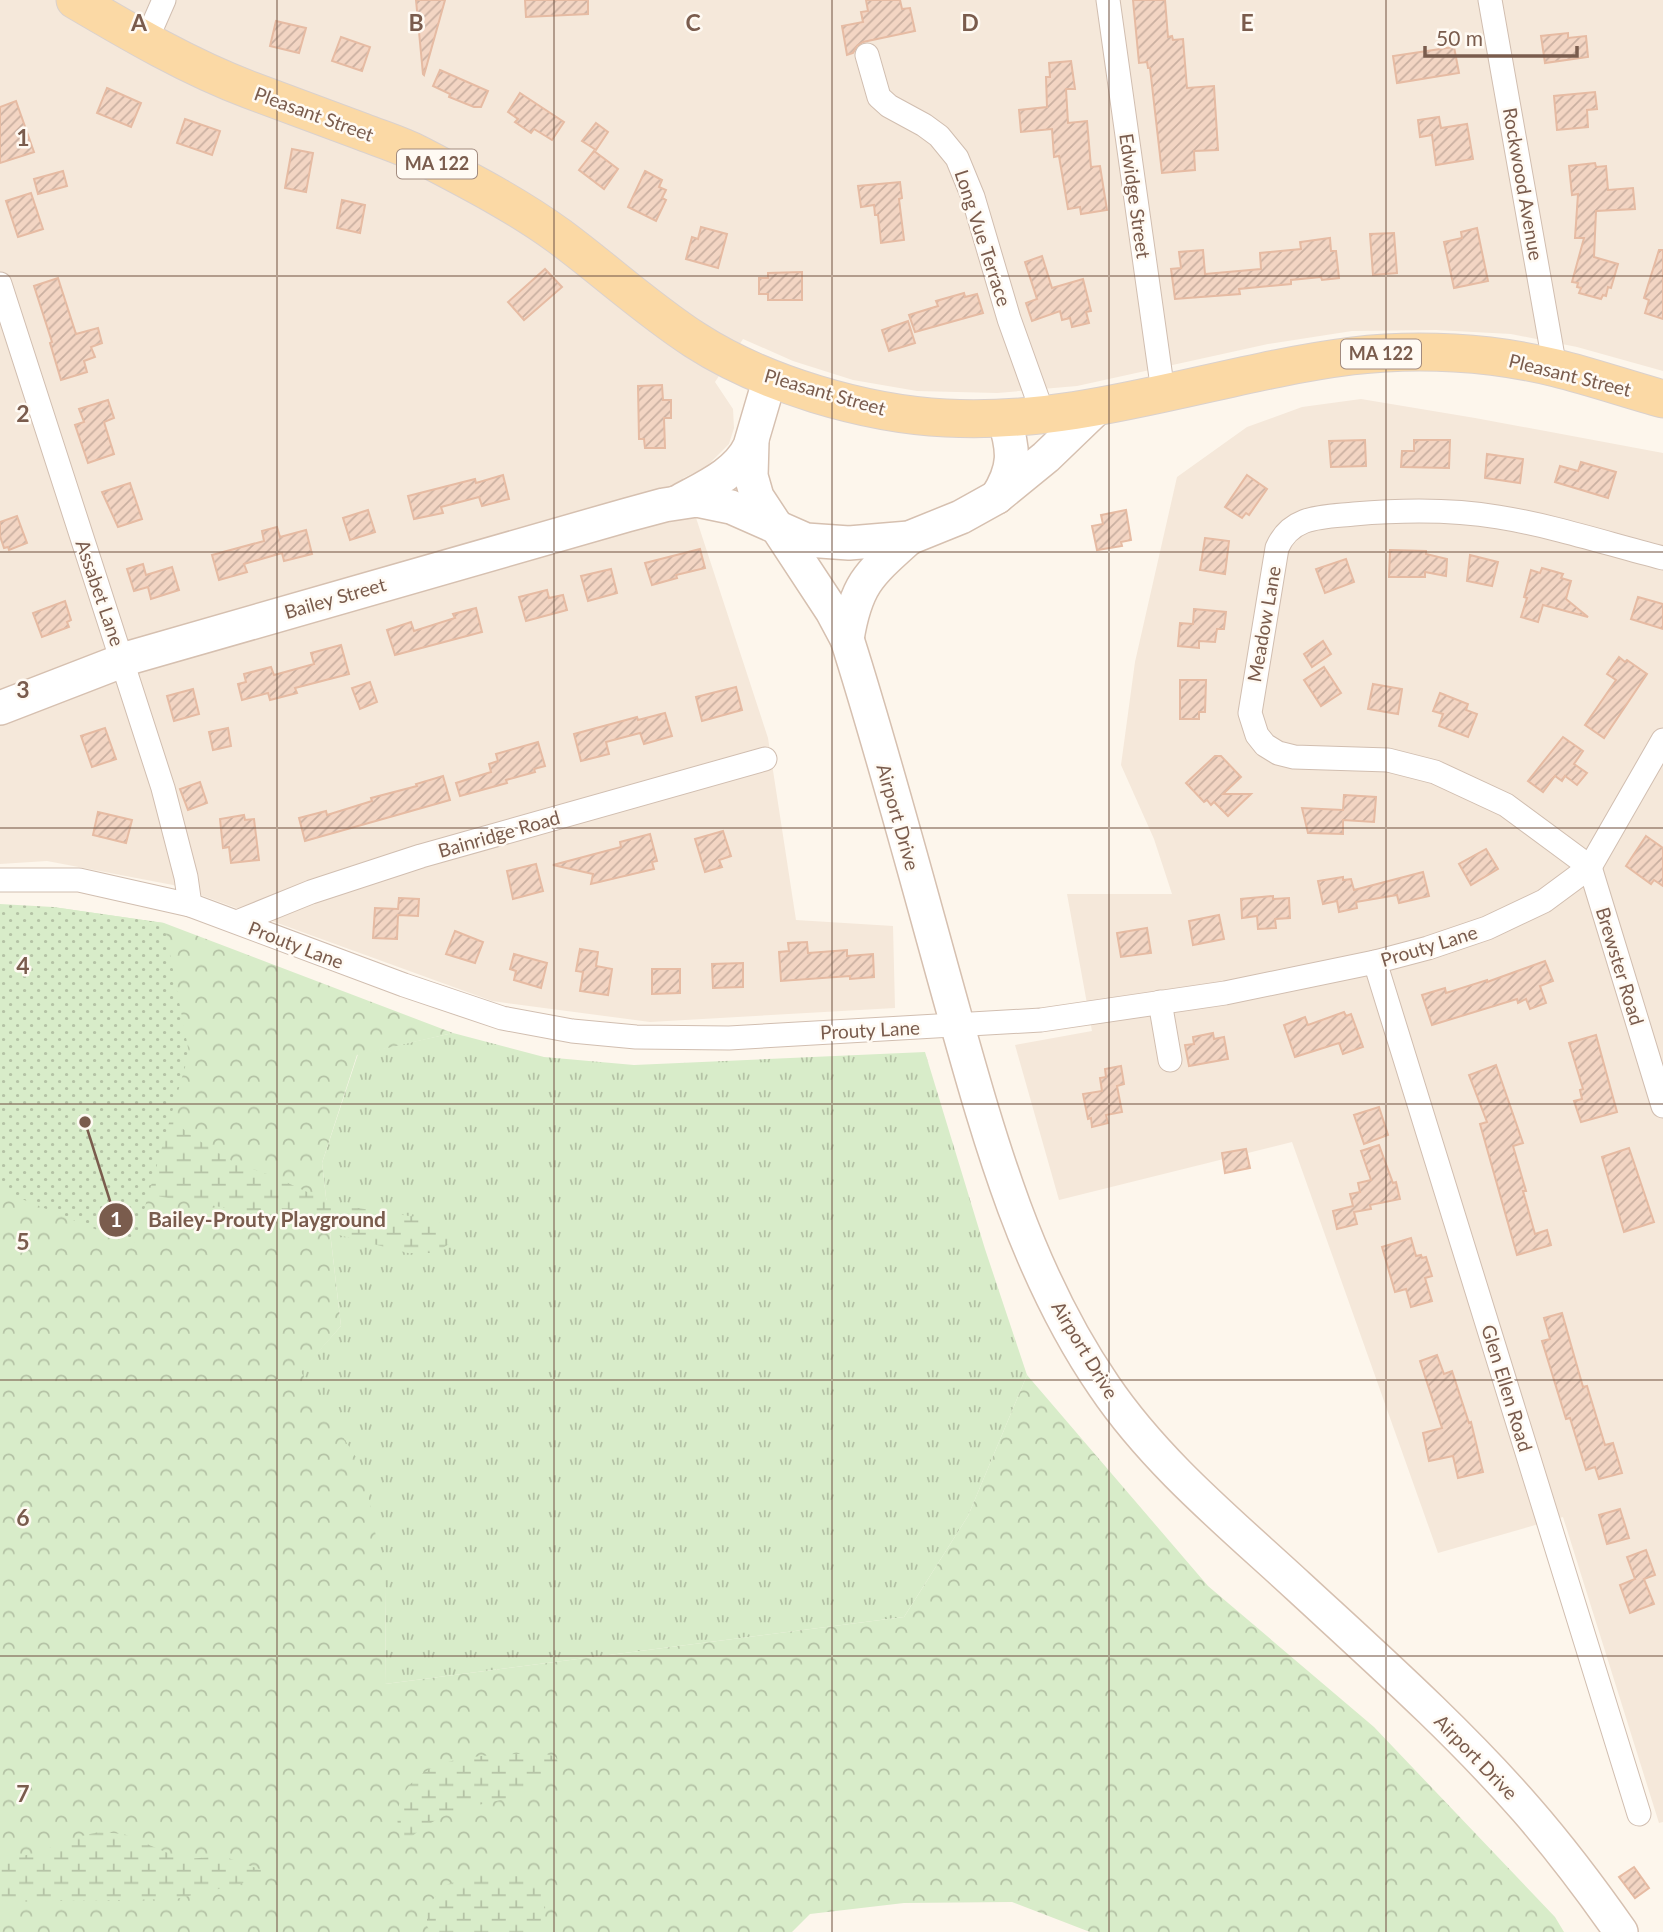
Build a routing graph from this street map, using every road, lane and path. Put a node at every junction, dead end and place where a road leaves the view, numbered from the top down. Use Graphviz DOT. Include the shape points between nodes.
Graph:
graph roads {
  1 [pos="75,0"];
  2 [pos="164,0"];
  3 [pos="1108,0"];
  4 [pos="1490,0"];
  5 [pos="146,41"];
  6 [pos="867,55"];
  7 [pos="0,284"];
  8 [pos="1555,368"];
  9 [pos="770,378"];
  10 [pos="1163,392"];
  11 [pos="1663,399"];
  12 [pos="1099,406"];
  13 [pos="1043,414"];
  14 [pos="1004,418"];
  15 [pos="752,441"];
  16 [pos="997,497"];
  17 [pos="676,503"];
  18 [pos="775,526"];
  19 [pos="909,538"];
  20 [pos="1663,558"];
  21 [pos="847,639"];
  22 [pos="123,660"];
  23 [pos="0,708"];
  24 [pos="1663,740"];
  25 [pos="765,760"];
  26 [pos="1590,867"];
  27 [pos="0,880"];
  28 [pos="190,905"];
  29 [pos="237,922"];
  30 [pos="1375,962"];
  31 [pos="1160,1002"];
  32 [pos="957,1025"];
  33 [pos="1170,1060"];
  34 [pos="1663,1106"];
  35 [pos="1639,1814"];
  36 [pos="1620,1932"];
  1 -- 5 [label="main road, Pleasant Street / MA 122"];
  2 -- 5 [label="street"];
  3 -- 10 [label="street, Edwidge Street"];
  4 -- 8 [label="street, Rockwood Avenue"];
  5 -- 9 [label="main road, Pleasant Street / MA 122" via="244,88 411,150 485,189 557,234 693,339"];
  6 -- 13 [label="street, Long Vue Terrace" via="879,97 939,136 957,158"];
  7 -- 22 [label="street, Assabet Lane"];
  8 -- 10 [label="main road, Pleasant Street / MA 122" via="1448,353 1357,355"];
  8 -- 11 [label="main road, Pleasant Street / MA 122"];
  9 -- 14 [label="main road, Pleasant Street / MA 122" via="885,411"];
  9 -- 15 [label="main road, Bailey Street"];
  10 -- 12 [label="main road, Pleasant Street / MA 122"];
  12 -- 13 [label="main road, Pleasant Street / MA 122"];
  12 -- 16 [label="main road, Airport Drive"];
  13 -- 14 [label="main road, Pleasant Street / MA 122"];
  14 -- 16 [label="main road" via="1012,461"];
  15 -- 17 [label="main road, Bailey Street" via="732,470"];
  15 -- 18 [label="main road, Airport Drive" via="753,487"];
  16 -- 19 [label="main road, Airport Drive"];
  17 -- 18 [label="main road, Bailey Street" via="721,504"];
  17 -- 22 [label="main road, Bailey Street"];
  18 -- 19 [label="main road, Airport Drive" via="806,540 849,543"];
  18 -- 21 [label="main road, Airport Drive"];
  19 -- 21 [label="main road, Airport Drive" via="860,588"];
  20 -- 26 [label="street, Meadow Lane" via="1513,520 1412,510 1307,519 1286,532 1278,548 1250,705 1254,729 1265,745 1294,757 1388,760 1435,772 1506,805"];
  21 -- 32 [label="main road, Airport Drive"];
  22 -- 23 [label="main road, Bailey Street"];
  22 -- 28 [label="street, Assabet Lane" via="163,788"];
  24 -- 26 [label="street, Prouty Lane"];
  25 -- 29 [label="street, Bainridge Road" via="421,856"];
  26 -- 30 [label="street, Prouty Lane" via="1544,901 1487,928"];
  26 -- 34 [label="street, Brewster Road"];
  27 -- 28 [label="street, Prouty Lane" via="79,880"];
  28 -- 29 [label="street, Prouty Lane"];
  29 -- 32 [label="street, Prouty Lane" via="502,1018 572,1031 729,1038"];
  30 -- 31 [label="street, Prouty Lane"];
  30 -- 35 [label="street, Glen Ellen Road"];
  31 -- 32 [label="street, Prouty Lane" via="1041,1020"];
  31 -- 33 [label="street"];
  32 -- 36 [label="main road, Airport Drive" via="996,1159 1019,1217 1054,1298 1105,1388 1185,1481 1494,1773 1560,1850"];
}
